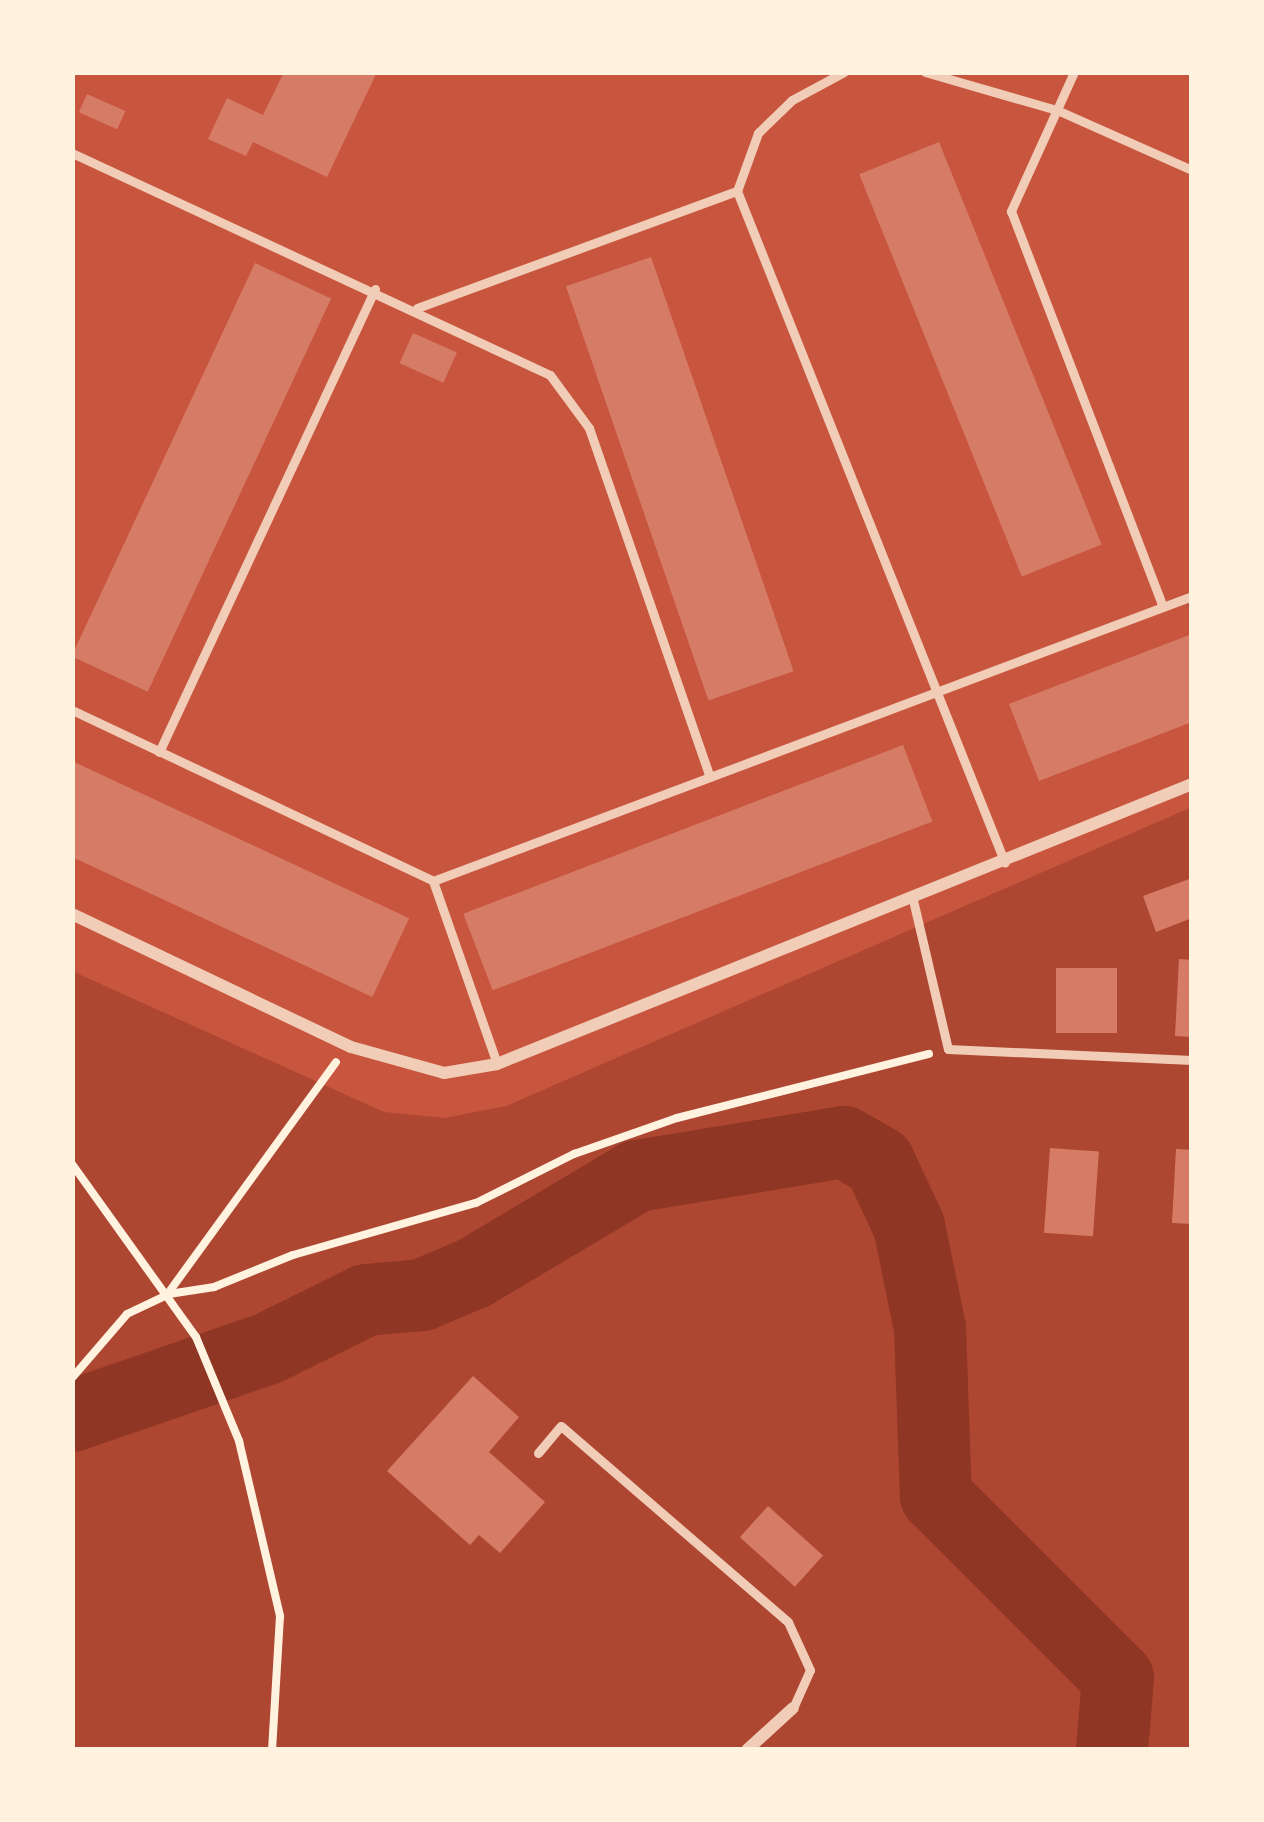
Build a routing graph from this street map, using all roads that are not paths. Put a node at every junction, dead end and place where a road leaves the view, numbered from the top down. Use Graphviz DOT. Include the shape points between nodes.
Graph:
graph roads {
  1 [pos="844,72"];
  2 [pos="925,72"];
  3 [pos="1074,72"];
  4 [pos="1057,110"];
  5 [pos="72,153"];
  6 [pos="1192,170"];
  7 [pos="737,191"];
  8 [pos="375,289"];
  9 [pos="417,308"];
  10 [pos="1192,596"];
  11 [pos="1163,607"];
  12 [pos="939,690"];
  13 [pos="72,710"];
  14 [pos="160,752"];
  15 [pos="710,777"];
  16 [pos="1192,784"];
  17 [pos="1005,863"];
  18 [pos="434,881"];
  19 [pos="913,900"];
  20 [pos="72,914"];
  21 [pos="1192,1060"];
  22 [pos="497,1064"];
  23 [pos="538,1453"];
  24 [pos="793,1708"];
  25 [pos="747,1750"];
  1 -- 7 [label="lane" via="792,100 758,133"];
  2 -- 4 [label="lane"];
  3 -- 4 [label="lane"];
  4 -- 6 [label="lane"];
  4 -- 11 [label="lane" via="1011,211"];
  5 -- 8 [label="lane"];
  7 -- 9 [label="lane"];
  7 -- 12 [label="lane"];
  8 -- 9 [label="lane"];
  8 -- 14 [label="lane"];
  9 -- 15 [label="lane" via="526,358 571,398 589,428"];
  10 -- 11 [label="lane"];
  11 -- 12 [label="lane"];
  12 -- 15 [label="lane"];
  12 -- 17 [label="lane"];
  13 -- 14 [label="lane"];
  14 -- 18 [label="lane"];
  15 -- 18 [label="lane"];
  16 -- 17 [label="street"];
  17 -- 19 [label="street"];
  18 -- 22 [label="lane"];
  19 -- 21 [label="lane" via="948,1049"];
  19 -- 22 [label="street"];
  20 -- 22 [label="street" via="351,1047 444,1073"];
  23 -- 24 [label="lane" via="561,1426 788,1622 810,1670"];
  24 -- 25 [label="street"];
}
